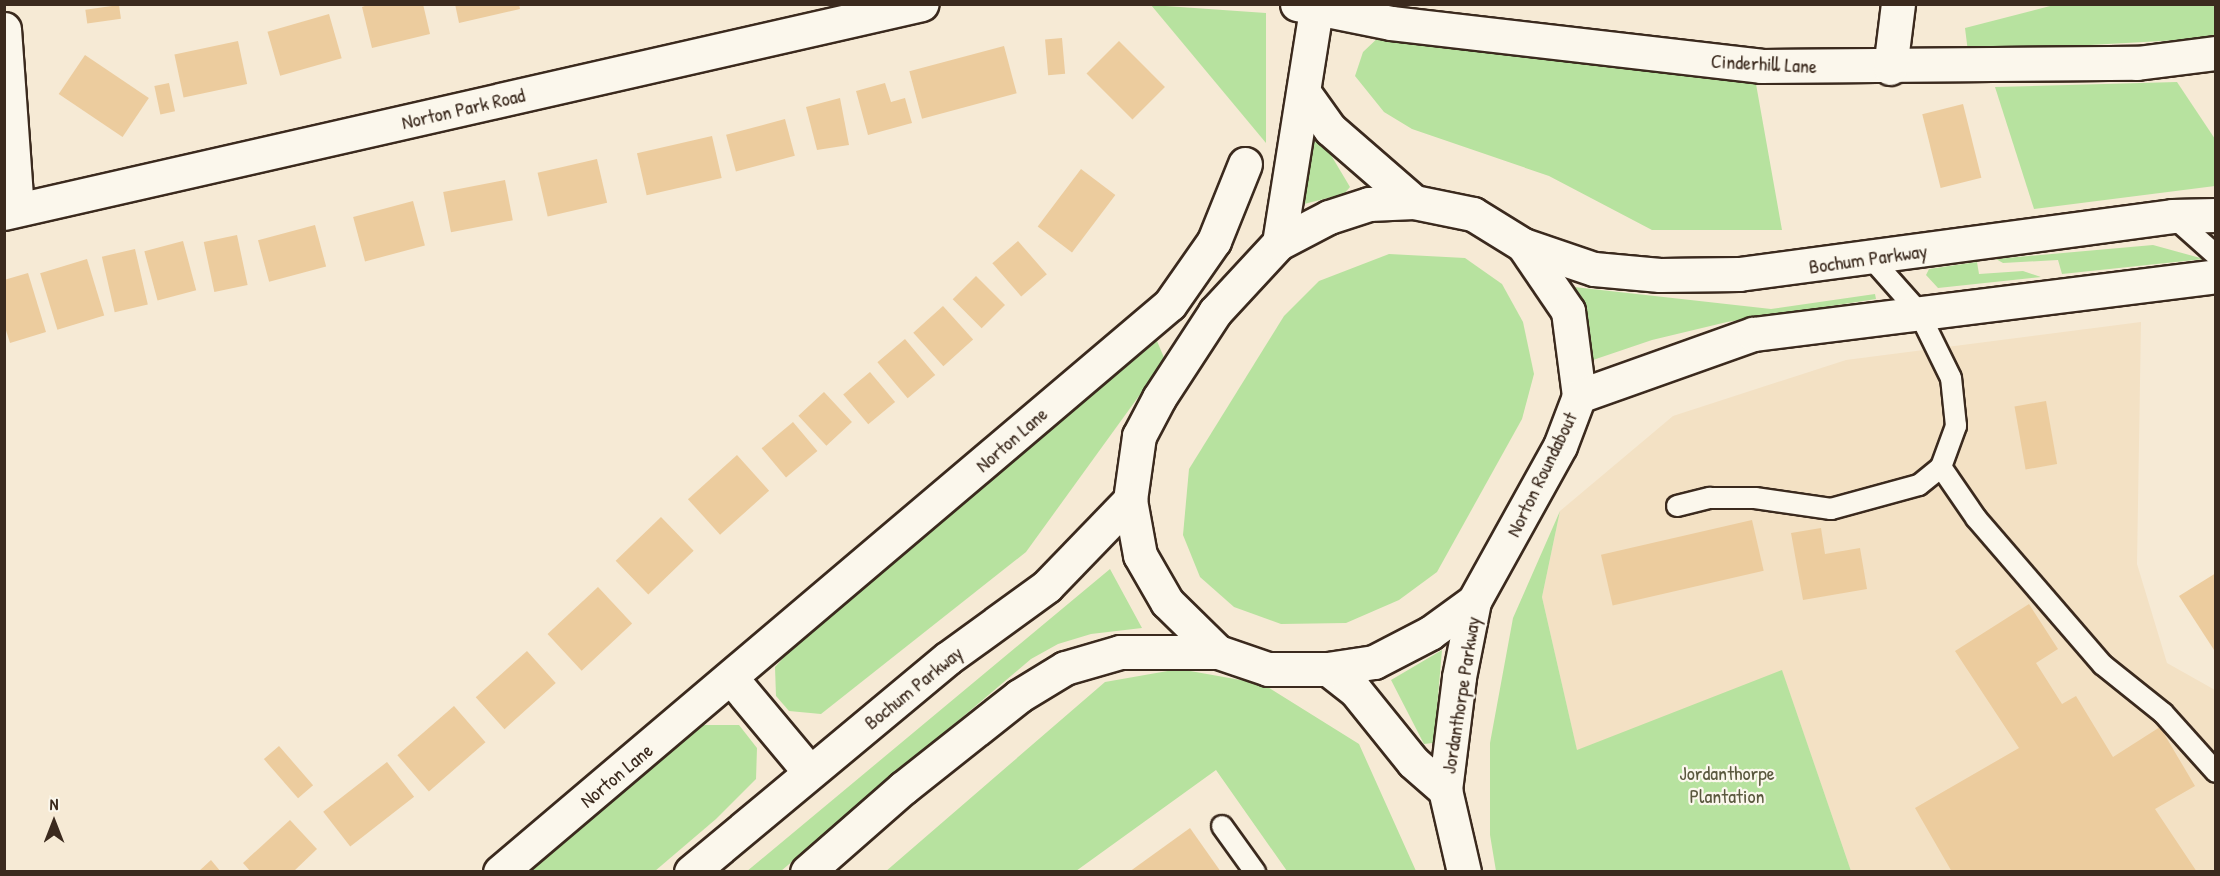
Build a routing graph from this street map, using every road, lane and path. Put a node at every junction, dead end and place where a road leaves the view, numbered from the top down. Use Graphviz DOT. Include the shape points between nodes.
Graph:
graph roads {
  1 [pos="922,4"];
  2 [pos="1898,4"];
  3 [pos="1310,6"];
  4 [pos="4,29"];
  5 [pos="2216,53"];
  6 [pos="1890,68"];
  7 [pos="1305,94"];
  8 [pos="1245,164"];
  9 [pos="1414,202"];
  10 [pos="11,211"];
  11 [pos="2216,215"];
  12 [pos="2172,216"];
  13 [pos="1279,243"];
  14 [pos="1523,245"];
  15 [pos="2216,255"];
  16 [pos="1871,258"];
  17 [pos="2216,276"];
  18 [pos="1918,311"];
  19 [pos="1579,396"];
  20 [pos="1941,466"];
  21 [pos="1130,500"];
  22 [pos="1677,506"];
  23 [pos="1474,601"];
  24 [pos="1218,652"];
  25 [pos="1328,669"];
  26 [pos="732,679"];
  27 [pos="809,771"];
  28 [pos="2216,772"];
  29 [pos="1445,790"];
  30 [pos="1222,826"];
  31 [pos="500,872"];
  32 [pos="691,872"];
  33 [pos="807,872"];
  34 [pos="1255,872"];
  35 [pos="1464,872"];
  1 -- 10 [label="main road, Norton Park Road"];
  2 -- 6 [label="main road"];
  3 -- 6 [label="main road, Cinderhill Lane" via="1391,23 1761,66"];
  3 -- 7 [label="main road"];
  4 -- 10 [label="main road"];
  5 -- 6 [label="main road, Cinderhill Lane" via="2137,63"];
  7 -- 9 [label="main road" via="1330,129"];
  7 -- 13 [label="main road"];
  8 -- 26 [label="main road, Norton Lane" via="1214,241 1170,304"];
  9 -- 13 [label="main road, Norton Roundabout" via="1369,204 1329,217"];
  9 -- 14 [label="main road, Norton Roundabout" via="1473,214"];
  11 -- 12 [label="main road, Bochum Parkway"];
  12 -- 15 [label="lane"];
  12 -- 16 [label="main road, Bochum Parkway"];
  13 -- 21 [label="main road, Norton Roundabout" via="1215,312 1159,398 1139,436"];
  14 -- 16 [label="main road, Bochum Parkway" via="1594,269 1659,275 1739,274"];
  14 -- 19 [label="main road, Norton Roundabout" via="1568,311"];
  16 -- 18 [label="lane"];
  17 -- 18 [label="main road"];
  18 -- 19 [label="main road" via="1753,334"];
  18 -- 20 [label="lane" via="1951,378 1956,426"];
  19 -- 23 [label="main road, Norton Roundabout" via="1560,446"];
  20 -- 22 [label="lane" via="1919,485 1831,509 1755,498 1710,498"];
  20 -- 28 [label="lane" via="1976,518 2103,665 2163,713"];
  21 -- 24 [label="main road, Norton Roundabout" via="1140,555 1161,593"];
  21 -- 27 [label="main road, Bochum Parkway" via="1047,586 948,658"];
  23 -- 25 [label="main road, Norton Roundabout" via="1397,652 1374,662"];
  23 -- 29 [label="main road, Jordanthorpe Parkway" via="1459,678"];
  24 -- 25 [label="main road, Norton Roundabout" via="1268,669"];
  24 -- 33 [label="main road" via="1120,652 1065,668 1019,696 903,788"];
  25 -- 29 [label="main road, Jordanthorpe Parkway" via="1354,690 1413,762"];
  26 -- 27 [label="main road"];
  26 -- 31 [label="main road, Norton Lane"];
  27 -- 32 [label="main road, Bochum Parkway"];
  29 -- 35 [label="main road, Jordanthorpe Parkway"];
  30 -- 34 [label="lane"];
}
